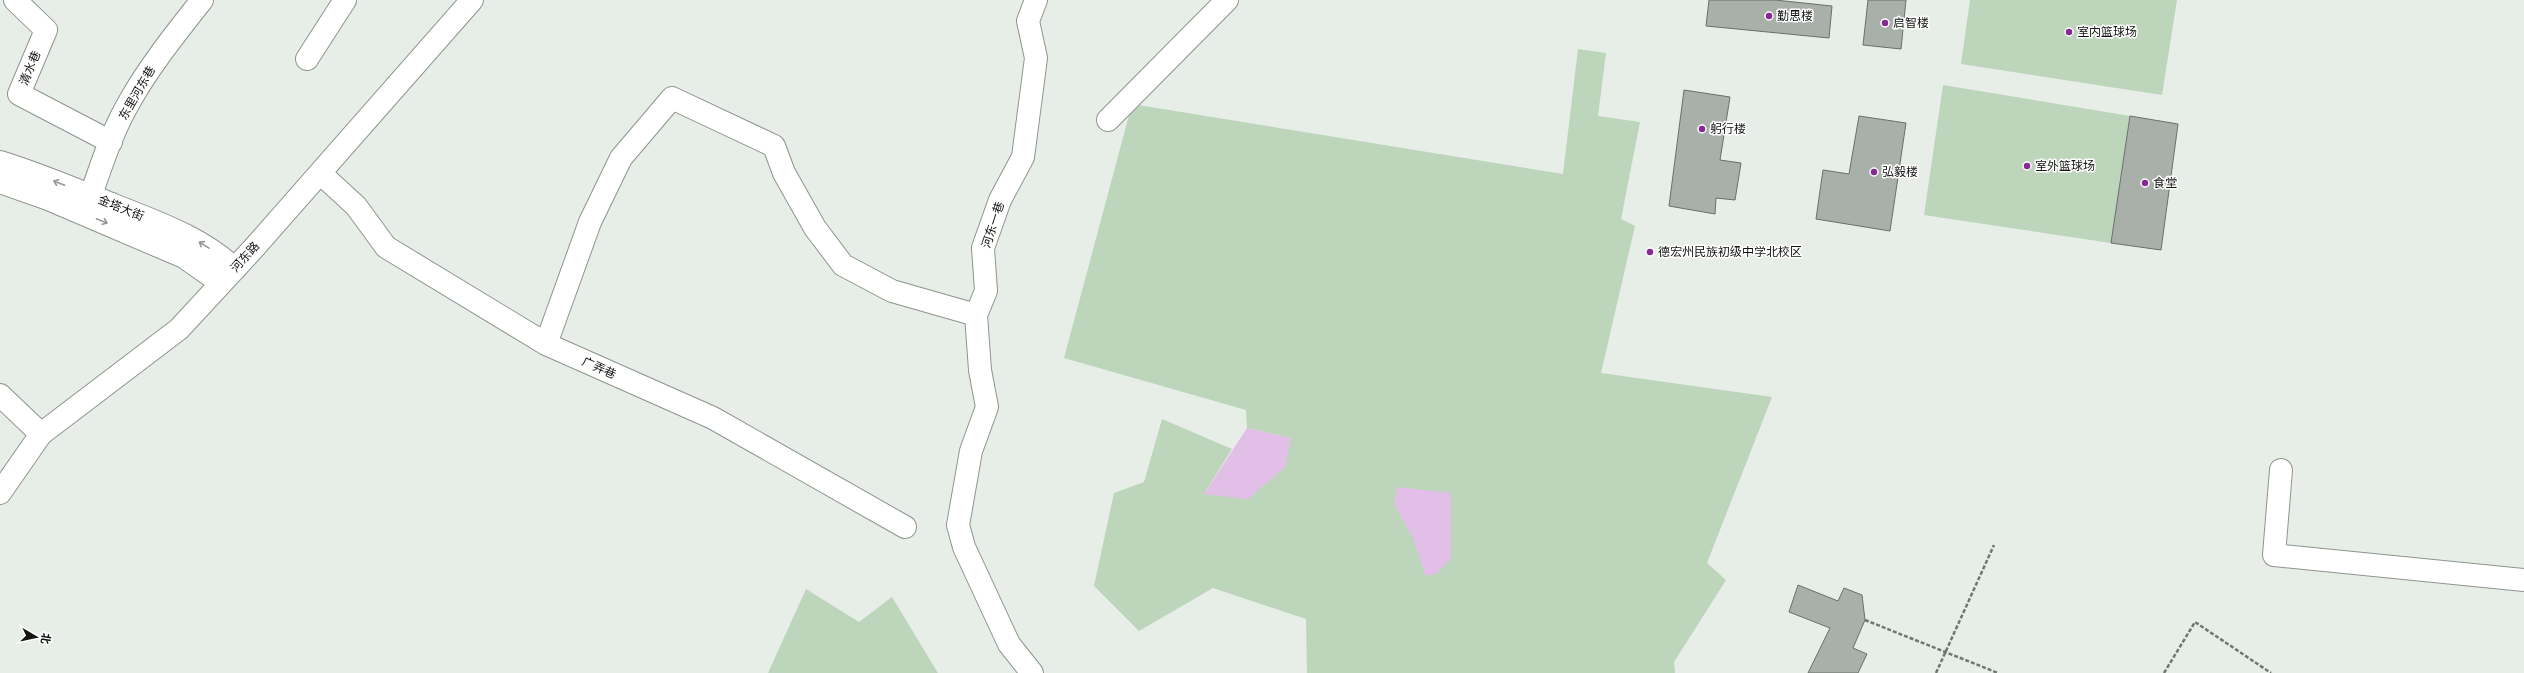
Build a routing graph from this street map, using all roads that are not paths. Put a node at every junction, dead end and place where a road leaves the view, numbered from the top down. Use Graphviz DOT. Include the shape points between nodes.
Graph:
graph roads {
  1 [pos="15,0"];
  2 [pos="202,0"];
  3 [pos="345,0"];
  4 [pos="472,0"];
  5 [pos="1036,0"];
  6 [pos="1228,0"];
  7 [pos="307,59"];
  8 [pos="1108,120"];
  9 [pos="111,142"];
  10 [pos="0,162"];
  11 [pos="320,173"];
  12 [pos="0,182"];
  13 [pos="91,195"];
  14 [pos="228,276"];
  15 [pos="976,315"];
  16 [pos="546,344"];
  17 [pos="0,395"];
  18 [pos="41,434"];
  19 [pos="2281,470"];
  20 [pos="0,492"];
  21 [pos="905,527"];
  22 [pos="2524,580"];
  23 [pos="1032,673"];
  1 -- 9 [label="main road, 清水巷" via="46,30 19,94"];
  2 -- 9 [label="main road, 东里河东巷" via="166,46 130,100"];
  3 -- 7 [label="main road"];
  4 -- 11 [label="main road, 河东路"];
  5 -- 15 [label="main road, 河东一巷" via="1028,21 1036,58 1023,157 1000,200 983,248 986,291"];
  6 -- 8 [label="main road"];
  9 -- 13 [label="main road, 东里河东巷"];
  13 -- 10 [label="main road, 金塔大街, one-way"];
  11 -- 14 [label="main road, 河东路"];
  11 -- 16 [label="main road, 广弄巷" via="356,206 386,247"];
  12 -- 14 [label="main road, 金塔大街, one-way" via="48,199"];
  14 -- 13 [label="main road, 金塔大街, one-way" via="218,254 193,239"];
  14 -- 18 [label="main road, 河东路" via="179,329"];
  15 -- 16 [label="main road" via="892,291 843,265 815,228 784,173 774,146 672,98 622,158 590,222"];
  15 -- 23 [label="main road, 河东一巷" via="980,370 987,407 971,451 958,525 964,547 1009,644"];
  16 -- 21 [label="main road, 广弄巷" via="713,418"];
  17 -- 18 [label="main road"];
  18 -- 20 [label="main road, 河东路"];
  19 -- 22 [label="main road" via="2274,555"];
}
